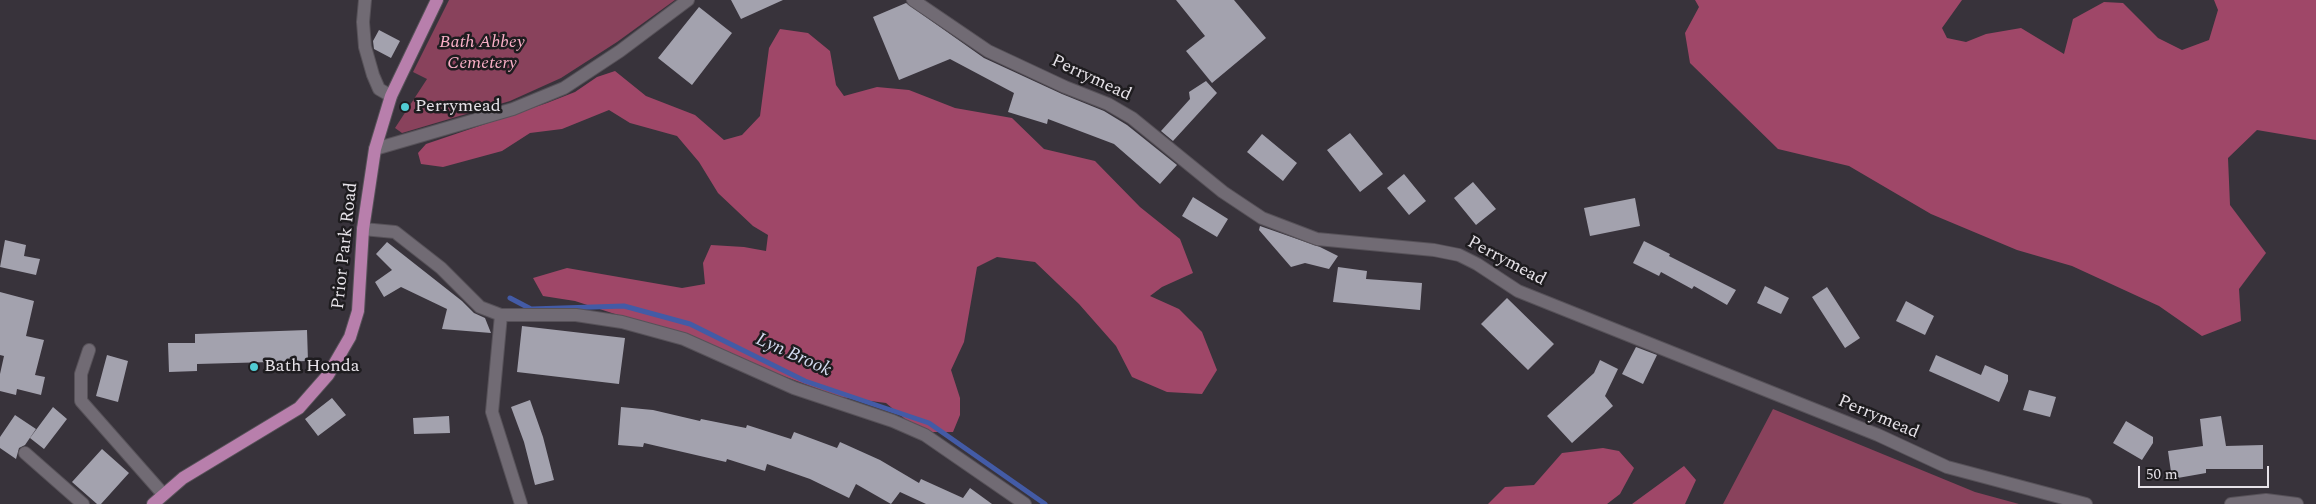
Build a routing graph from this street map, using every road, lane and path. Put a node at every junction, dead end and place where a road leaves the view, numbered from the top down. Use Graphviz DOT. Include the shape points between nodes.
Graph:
graph roads {
  1 [pos="365,0"];
  2 [pos="437,0"];
  3 [pos="688,0"];
  4 [pos="913,0"];
  5 [pos="391,96"];
  6 [pos="375,149"];
  7 [pos="363,229"];
  8 [pos="501,315"];
  9 [pos="88,350"];
  10 [pos="25,453"];
  11 [pos="162,494"];
  12 [pos="83,504"];
  13 [pos="153,504"];
  14 [pos="521,504"];
  15 [pos="1025,504"];
  16 [pos="2086,504"];
  17 [pos="2231,504"];
  18 [pos="2298,504"];
  1 -- 5 [label="street" via="363,22 368,56 379,89"];
  2 -- 5 [label="main road, Prior Park Road"];
  3 -- 6 [label="street" via="564,88 513,109"];
  4 -- 16 [label="street, Perrymead" via="988,51 1108,104 1132,118 1223,192 1262,218 1317,239 1434,250 1459,256 1518,291 1947,467"];
  5 -- 6 [label="main road, Prior Park Road"];
  6 -- 7 [label="main road, Prior Park Road"];
  7 -- 8 [label="street" via="395,232 442,268 480,307"];
  7 -- 11 [label="main road, Prior Park Road" via="358,311 350,337 328,375 299,408"];
  8 -- 14 [label="street" via="492,412"];
  8 -- 15 [label="street" via="576,315 622,322 684,339 794,388 925,435"];
  9 -- 11 [label="street" via="81,374 81,401"];
  10 -- 12 [label="street"];
  11 -- 13 [label="main road, Prior Park Road"];
  17 -- 18 [label="street" via="2266,500"];
}
